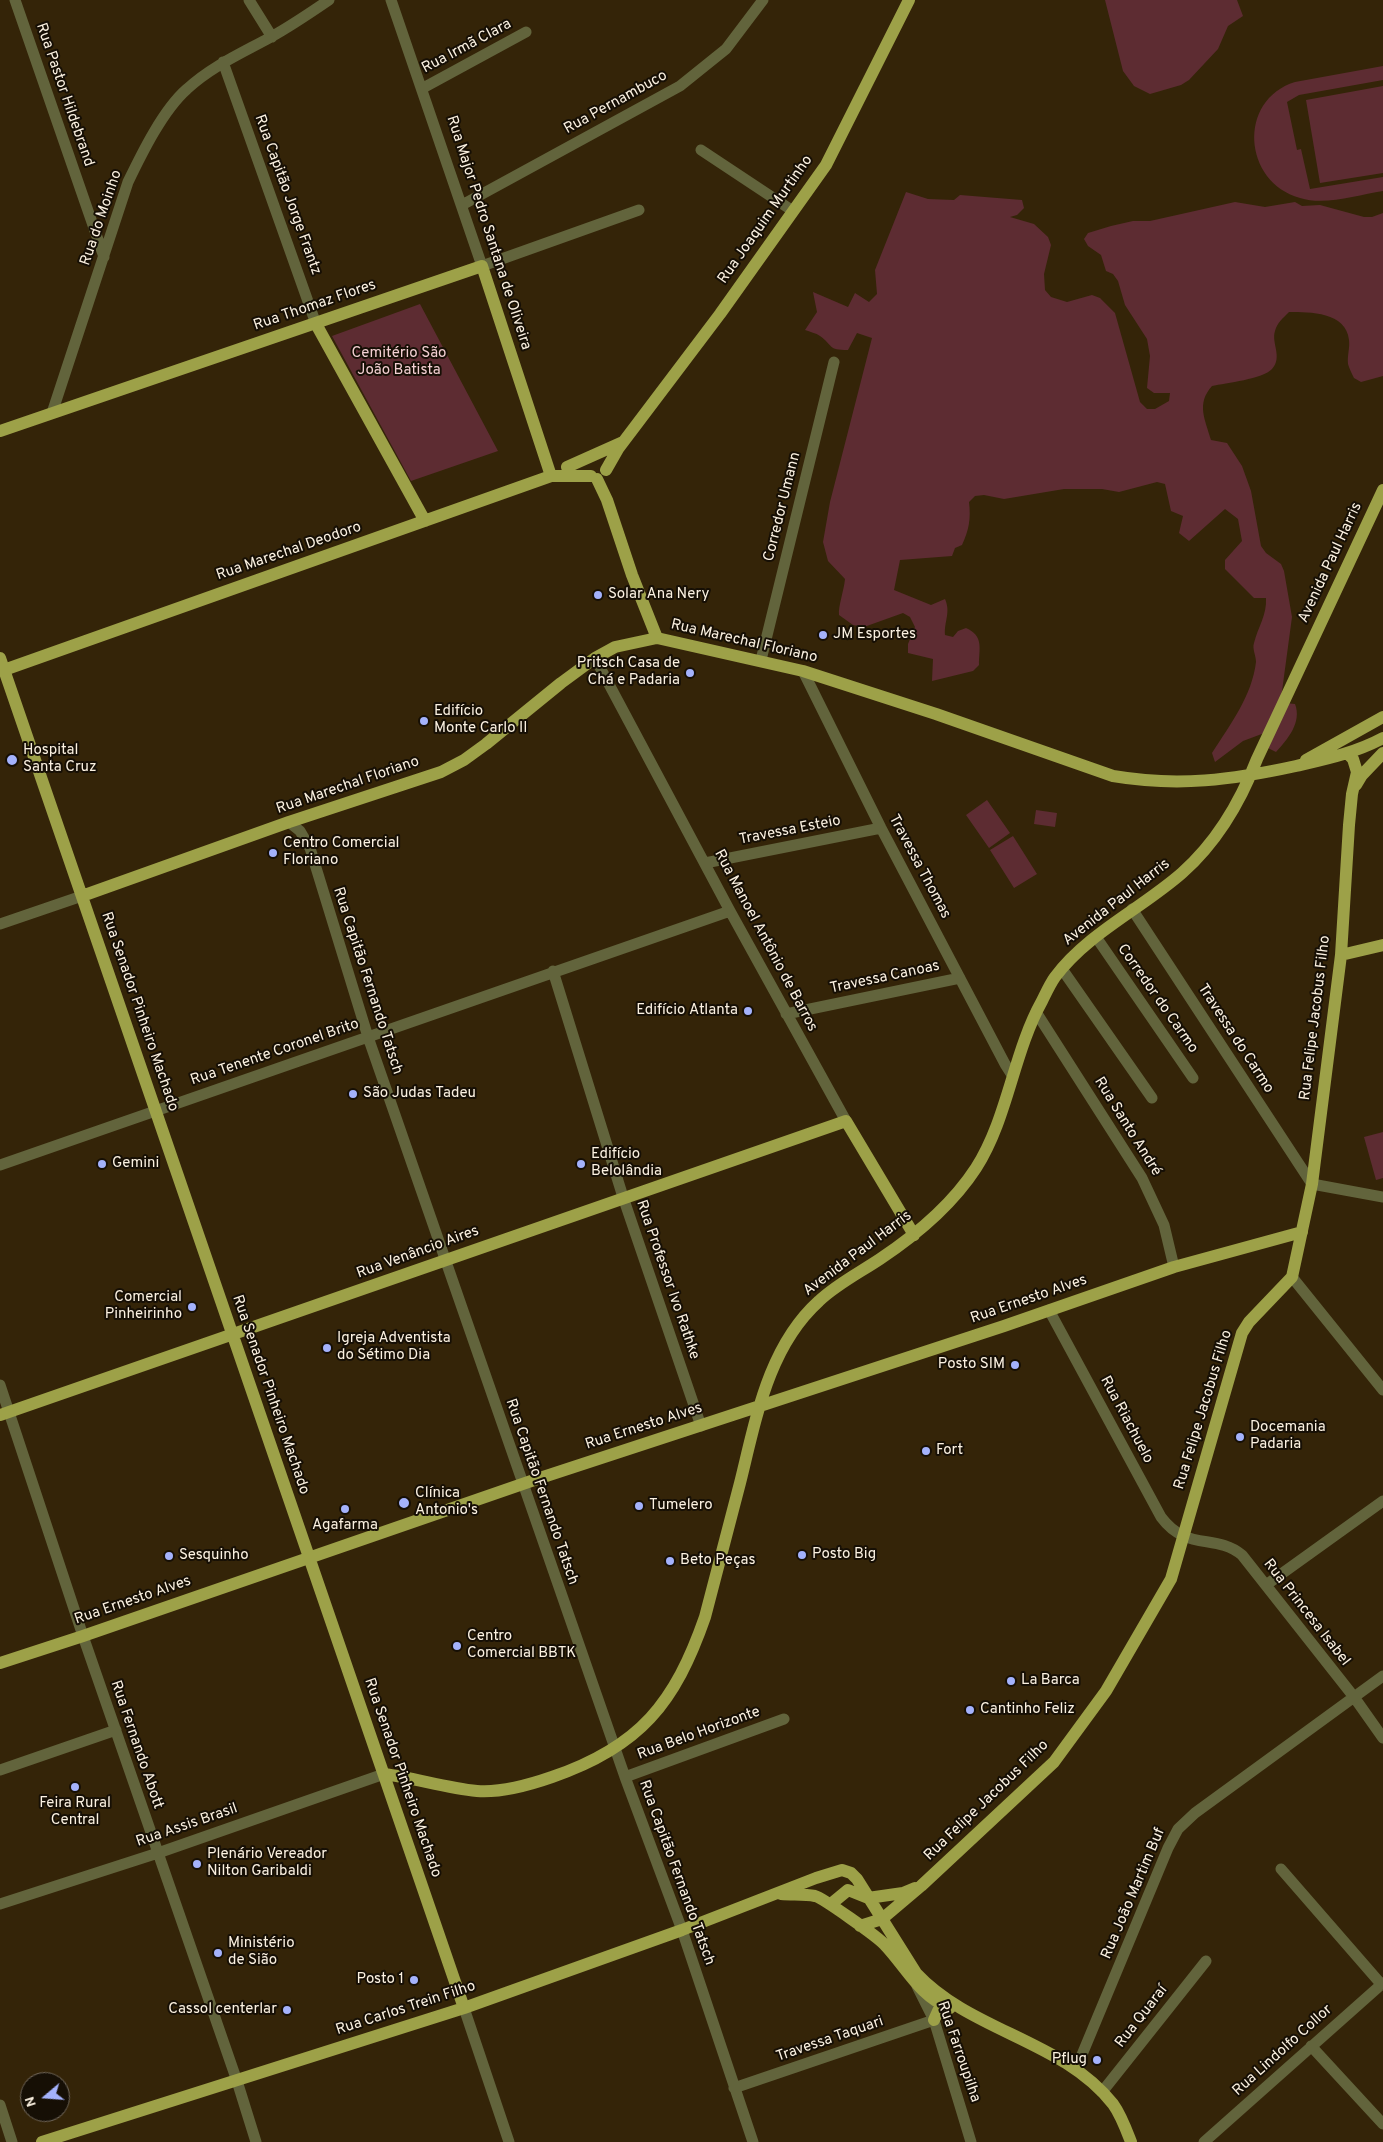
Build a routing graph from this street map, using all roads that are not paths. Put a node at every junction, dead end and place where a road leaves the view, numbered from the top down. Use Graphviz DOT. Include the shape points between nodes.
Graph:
graph roads {
  1 [pos="15,0"];
  2 [pos="249,0"];
  3 [pos="328,0"];
  4 [pos="391,0"];
  5 [pos="763,0"];
  6 [pos="909,0"];
  7 [pos="526,32"];
  8 [pos="272,37"];
  9 [pos="223,62"];
  10 [pos="423,88"];
  11 [pos="701,150"];
  12 [pos="462,205"];
  13 [pos="640,210"];
  14 [pos="793,211"];
  15 [pos="104,257"];
  16 [pos="482,266"];
  17 [pos="316,324"];
  18 [pos="834,362"];
  19 [pos="52,413"];
  20 [pos="0,431"];
  21 [pos="621,445"];
  22 [pos="546,460"];
  23 [pos="567,467"];
  24 [pos="598,471"];
  25 [pos="551,476"];
  26 [pos="1383,490"];
  27 [pos="425,521"];
  28 [pos="657,638"];
  29 [pos="596,658"];
  30 [pos="761,660"];
  31 [pos="1,666"];
  32 [pos="803,671"];
  33 [pos="1383,717"];
  34 [pos="1382,742"];
  35 [pos="1347,753"];
  36 [pos="1295,766"];
  37 [pos="1357,772"];
  38 [pos="1352,794"];
  39 [pos="313,814"];
  40 [pos="289,822"];
  41 [pos="881,828"];
  42 [pos="310,848"];
  43 [pos="705,863"];
  44 [pos="82,896"];
  45 [pos="1132,909"];
  46 [pos="730,911"];
  47 [pos="0,924"];
  48 [pos="1096,937"];
  49 [pos="1383,945"];
  50 [pos="1341,955"];
  51 [pos="1062,970"];
  52 [pos="552,971"];
  53 [pos="960,978"];
  54 [pos="1036,1012"];
  55 [pos="786,1014"];
  56 [pos="368,1037"];
  57 [pos="1012,1075"];
  58 [pos="1193,1078"];
  59 [pos="1152,1098"];
  60 [pos="156,1111"];
  61 [pos="846,1121"];
  62 [pos="0,1165"];
  63 [pos="1312,1184"];
  64 [pos="623,1197"];
  65 [pos="1383,1197"];
  66 [pos="1302,1232"];
  67 [pos="914,1235"];
  68 [pos="446,1261"];
  69 [pos="1174,1267"];
  70 [pos="1292,1277"];
  71 [pos="1049,1310"];
  72 [pos="233,1336"];
  73 [pos="0,1385"];
  74 [pos="1383,1390"];
  75 [pos="760,1406"];
  76 [pos="5,1413"];
  77 [pos="700,1426"];
  78 [pos="522,1484"];
  79 [pos="1383,1501"];
  80 [pos="1184,1538"];
  81 [pos="309,1557"];
  82 [pos="1266,1586"];
  83 [pos="82,1636"];
  84 [pos="0,1663"];
  85 [pos="1383,1676"];
  86 [pos="1354,1697"];
  87 [pos="784,1719"];
  88 [pos="116,1730"];
  89 [pos="1383,1738"];
  90 [pos="615,1748"];
  91 [pos="0,1770"];
  92 [pos="384,1774"];
  93 [pos="624,1777"];
  94 [pos="158,1853"];
  95 [pos="1281,1869"];
  96 [pos="921,1886"];
  97 [pos="776,1894"];
  98 [pos="868,1898"];
  99 [pos="0,1904"];
  100 [pos="831,1904"];
  101 [pos="882,1919"];
  102 [pos="860,1926"];
  103 [pos="682,1930"];
  104 [pos="1206,1961"];
  105 [pos="916,1978"];
  106 [pos="1382,1984"];
  107 [pos="946,2007"];
  108 [pos="464,2008"];
  109 [pos="971,2014"];
  110 [pos="934,2020"];
  111 [pos="1311,2046"];
  112 [pos="1076,2069"];
  113 [pos="237,2081"];
  114 [pos="734,2088"];
  115 [pos="1102,2092"];
  116 [pos="0,2105"];
  117 [pos="1382,2120"];
  118 [pos="12,2142"];
  119 [pos="42,2142"];
  120 [pos="256,2142"];
  121 [pos="509,2142"];
  122 [pos="753,2142"];
  123 [pos="971,2142"];
  124 [pos="1130,2142"];
  125 [pos="1204,2142"];
  1 -- 15 [label="street, Rua Pastor Hildebrand"];
  2 -- 8 [label="street"];
  3 -- 8 [label="street, Rua do Moinho"];
  4 -- 10 [label="street, Rua Major Pedro Santana de Oliveira"];
  5 -- 12 [label="street, Rua Pernambuco" via="726,49 680,86"];
  6 -- 14 [label="main road, Rua Joaquim Murtinho" via="826,165"];
  7 -- 10 [label="street, Rua Irmã Clara"];
  8 -- 9 [label="street, Rua do Moinho"];
  9 -- 15 [label="street, Rua do Moinho" via="185,90 146,146 128,182"];
  9 -- 17 [label="street, Rua Capitão Jorge Frantz"];
  10 -- 12 [label="street, Rua Major Pedro Santana de Oliveira"];
  11 -- 14 [label="street"];
  12 -- 16 [label="street, Rua Major Pedro Santana de Oliveira"];
  13 -- 16 [label="street, Rua Thomaz Flores"];
  14 -- 21 [label="main road, Rua Joaquim Murtinho"];
  15 -- 19 [label="street, Rua do Moinho"];
  16 -- 17 [label="main road, Rua Thomaz Flores"];
  16 -- 22 [label="main road, Rua Major Pedro Santana de Oliveira"];
  17 -- 19 [label="main road, Rua Thomaz Flores"];
  17 -- 27 [label="main road, Rua Capitão Jorge Frantz"];
  18 -- 30 [label="street, Corredor Umann"];
  19 -- 20 [label="main road, Rua Thomaz Flores"];
  21 -- 23 [label="main road, Rua Joaquim Murtinho"];
  21 -- 24 [label="main road, Rua Joaquim Murtinho"];
  22 -- 23 [label="main road, Rua Joaquim Murtinho" via="557,467"];
  22 -- 25 [label="main road, Rua Major Pedro Santana de Oliveira"];
  23 -- 24 [label="main road, Rua Joaquim Murtinho"];
  24 -- 25 [label="main road, Rua Marechal Deodoro"];
  24 -- 28 [label="main road" via="632,575"];
  25 -- 27 [label="main road, Rua Marechal Deodoro"];
  26 -- 45 [label="main road, Avenida Paul Harris" via="1245,790 1211,845 1180,875"];
  27 -- 31 [label="main road, Rua Marechal Deodoro"];
  28 -- 29 [label="main road, Rua Marechal Floriano" via="615,648"];
  28 -- 30 [label="main road, Rua Marechal Floriano"];
  29 -- 39 [label="main road, Rua Marechal Floriano" via="464,760 441,772"];
  29 -- 43 [label="street, Rua Manoel Antônio de Barros"];
  30 -- 32 [label="main road, Rua Marechal Floriano"];
  31 -- 44 [label="main road, Rua Senador Pinheiro Machado"];
  32 -- 36 [label="main road, Rua Marechal Floriano" via="1113,776 1165,782 1222,779 1266,774"];
  32 -- 41 [label="street, Travessa Thomas"];
  33 -- 36 [label="main road"];
  34 -- 35 [label="main road, Rua Marechal Floriano"];
  34 -- 37 [label="main road"];
  34 -- 38 [label="main road"];
  35 -- 36 [label="main road, Rua Marechal Floriano"];
  35 -- 37 [label="main road" via="1353,759"];
  37 -- 38 [label="main road, Rua Felipe Jacobus Filho"];
  38 -- 50 [label="main road, Rua Felipe Jacobus Filho"];
  39 -- 40 [label="main road, Rua Marechal Floriano"];
  39 -- 42 [label="street, Rua Capitão Fernando Tatsch" via="307,823"];
  40 -- 42 [label="street, Rua Capitão Fernando Tatsch" via="300,831"];
  40 -- 44 [label="main road, Rua Marechal Floriano"];
  41 -- 43 [label="street, Travessa Esteio"];
  41 -- 53 [label="street, Travessa Thomas"];
  42 -- 56 [label="street, Rua Capitão Fernando Tatsch"];
  43 -- 46 [label="street, Rua Manoel Antônio de Barros"];
  44 -- 47 [label="street, Rua Marechal Floriano"];
  44 -- 60 [label="main road, Rua Senador Pinheiro Machado"];
  45 -- 48 [label="main road, Avenida Paul Harris"];
  45 -- 63 [label="street, Travessa do Carmo"];
  46 -- 52 [label="street, Rua Tenente Coronel Brito"];
  46 -- 55 [label="street, Rua Manoel Antônio de Barros"];
  48 -- 51 [label="main road, Avenida Paul Harris"];
  48 -- 58 [label="street, Corredor do Carmo"];
  49 -- 50 [label="main road"];
  50 -- 63 [label="main road, Rua Felipe Jacobus Filho"];
  51 -- 54 [label="main road, Avenida Paul Harris" via="1054,978"];
  51 -- 59 [label="street"];
  52 -- 56 [label="street, Rua Tenente Coronel Brito"];
  52 -- 64 [label="street, Rua Professor Ivo Rathke"];
  53 -- 55 [label="street, Travessa Canoas"];
  53 -- 57 [label="street, Travessa Thomas"];
  54 -- 57 [label="main road, Avenida Paul Harris"];
  54 -- 69 [label="street, Rua Santo André" via="1142,1178 1164,1225"];
  55 -- 61 [label="street, Rua Manoel Antônio de Barros"];
  56 -- 60 [label="street, Rua Tenente Coronel Brito"];
  56 -- 68 [label="street, Rua Capitão Fernando Tatsch"];
  57 -- 67 [label="main road, Avenida Paul Harris" via="995,1128 978,1166"];
  60 -- 62 [label="street, Rua Tenente Coronel Brito"];
  60 -- 72 [label="main road, Rua Senador Pinheiro Machado"];
  61 -- 64 [label="main road, Rua Venâncio Aires"];
  61 -- 67 [label="main road, Rua Manoel Antônio de Barros"];
  63 -- 65 [label="street"];
  63 -- 66 [label="main road, Rua Felipe Jacobus Filho"];
  64 -- 68 [label="main road, Rua Venâncio Aires"];
  64 -- 77 [label="street, Rua Professor Ivo Rathke"];
  66 -- 69 [label="main road, Rua Ernesto Alves"];
  66 -- 70 [label="main road, Rua Felipe Jacobus Filho"];
  67 -- 75 [label="main road, Avenida Paul Harris" via="835,1288 798,1322 776,1359"];
  68 -- 72 [label="main road, Rua Venâncio Aires"];
  68 -- 78 [label="street, Rua Capitão Fernando Tatsch"];
  69 -- 71 [label="main road, Rua Ernesto Alves"];
  70 -- 74 [label="street"];
  70 -- 80 [label="main road, Rua Felipe Jacobus Filho" via="1242,1333"];
  71 -- 75 [label="main road, Rua Ernesto Alves"];
  71 -- 80 [label="street, Rua Riachuelo" via="1161,1517 1168,1527"];
  72 -- 76 [label="main road, Rua Venâncio Aires"];
  72 -- 81 [label="main road, Rua Senador Pinheiro Machado"];
  73 -- 76 [label="street, Rua Fernando Abott"];
  75 -- 77 [label="main road, Rua Ernesto Alves"];
  75 -- 90 [label="main road, Avenida Paul Harris" via="694,1650 677,1684 659,1709"];
  76 -- 83 [label="street, Rua Fernando Abott"];
  77 -- 78 [label="main road, Rua Ernesto Alves"];
  78 -- 81 [label="main road, Rua Ernesto Alves"];
  78 -- 90 [label="street, Rua Capitão Fernando Tatsch"];
  79 -- 82 [label="street"];
  80 -- 82 [label="street, Rua Princesa Isabel" via="1221,1545 1240,1553"];
  80 -- 96 [label="main road, Rua Felipe Jacobus Filho" via="1172,1579 1106,1692 1082,1726 1054,1762"];
  81 -- 83 [label="main road, Rua Ernesto Alves"];
  81 -- 92 [label="main road, Rua Senador Pinheiro Machado"];
  82 -- 86 [label="street, Rua Princesa Isabel"];
  83 -- 84 [label="main road, Rua Ernesto Alves"];
  83 -- 88 [label="street, Rua Fernando Abott"];
  85 -- 86 [label="street, Rua João Martim Buf"];
  86 -- 89 [label="street, Rua Princesa Isabel"];
  86 -- 112 [label="street, Rua João Martim Buf" via="1195,1813 1178,1829"];
  87 -- 93 [label="street, Rua Belo Horizonte"];
  88 -- 91 [label="street"];
  88 -- 94 [label="street, Rua Fernando Abott"];
  90 -- 92 [label="main road, Avenida Paul Harris" via="579,1768 513,1788 479,1791"];
  90 -- 93 [label="street, Rua Capitão Fernando Tatsch"];
  92 -- 94 [label="street, Rua Assis Brasil"];
  92 -- 108 [label="main road, Rua Senador Pinheiro Machado"];
  93 -- 103 [label="street, Rua Capitão Fernando Tatsch"];
  94 -- 99 [label="street, Rua Assis Brasil"];
  94 -- 113 [label="street, Rua Fernando Abott"];
  95 -- 106 [label="street"];
  96 -- 98 [label="main road" via="903,1893"];
  96 -- 101 [label="main road, Rua Felipe Jacobus Filho"];
  97 -- 98 [label="main road, Rua Carlos Trein Filho" via="842,1870 851,1873"];
  97 -- 100 [label="main road" via="815,1896"];
  97 -- 103 [label="main road, Rua Carlos Trein Filho"];
  98 -- 100 [label="main road" via="848,1890"];
  98 -- 101 [label="main road, Rua Carlos Trein Filho"];
  100 -- 102 [label="main road"];
  101 -- 102 [label="main road"];
  101 -- 105 [label="main road, Rua Carlos Trein Filho"];
  102 -- 105 [label="main road" via="885,1945"];
  103 -- 108 [label="main road, Rua Carlos Trein Filho"];
  103 -- 114 [label="street, Rua Capitão Fernando Tatsch"];
  104 -- 115 [label="street, Rua Quaraí"];
  105 -- 107 [label="main road" via="933,2000"];
  105 -- 109 [label="main road"];
  105 -- 110 [label="street, Rua Farroupilha"];
  106 -- 111 [label="street, Rua Lindolfo Collor"];
  107 -- 109 [label="main road"];
  107 -- 110 [label="main road" via="939,2009"];
  108 -- 113 [label="main road, Rua Carlos Trein Filho"];
  108 -- 121 [label="street, Rua Senador Pinheiro Machado"];
  109 -- 112 [label="main road"];
  110 -- 114 [label="street, Travessa Taquari"];
  110 -- 123 [label="street, Rua Farroupilha"];
  111 -- 117 [label="street"];
  111 -- 125 [label="street, Rua Lindolfo Collor"];
  112 -- 115 [label="main road"];
  113 -- 119 [label="main road, Rua Carlos Trein Filho"];
  113 -- 120 [label="street, Rua Fernando Abott"];
  114 -- 122 [label="street, Rua Capitão Fernando Tatsch"];
  115 -- 124 [label="main road" via="1118,2112"];
  116 -- 118 [label="street"];
}
